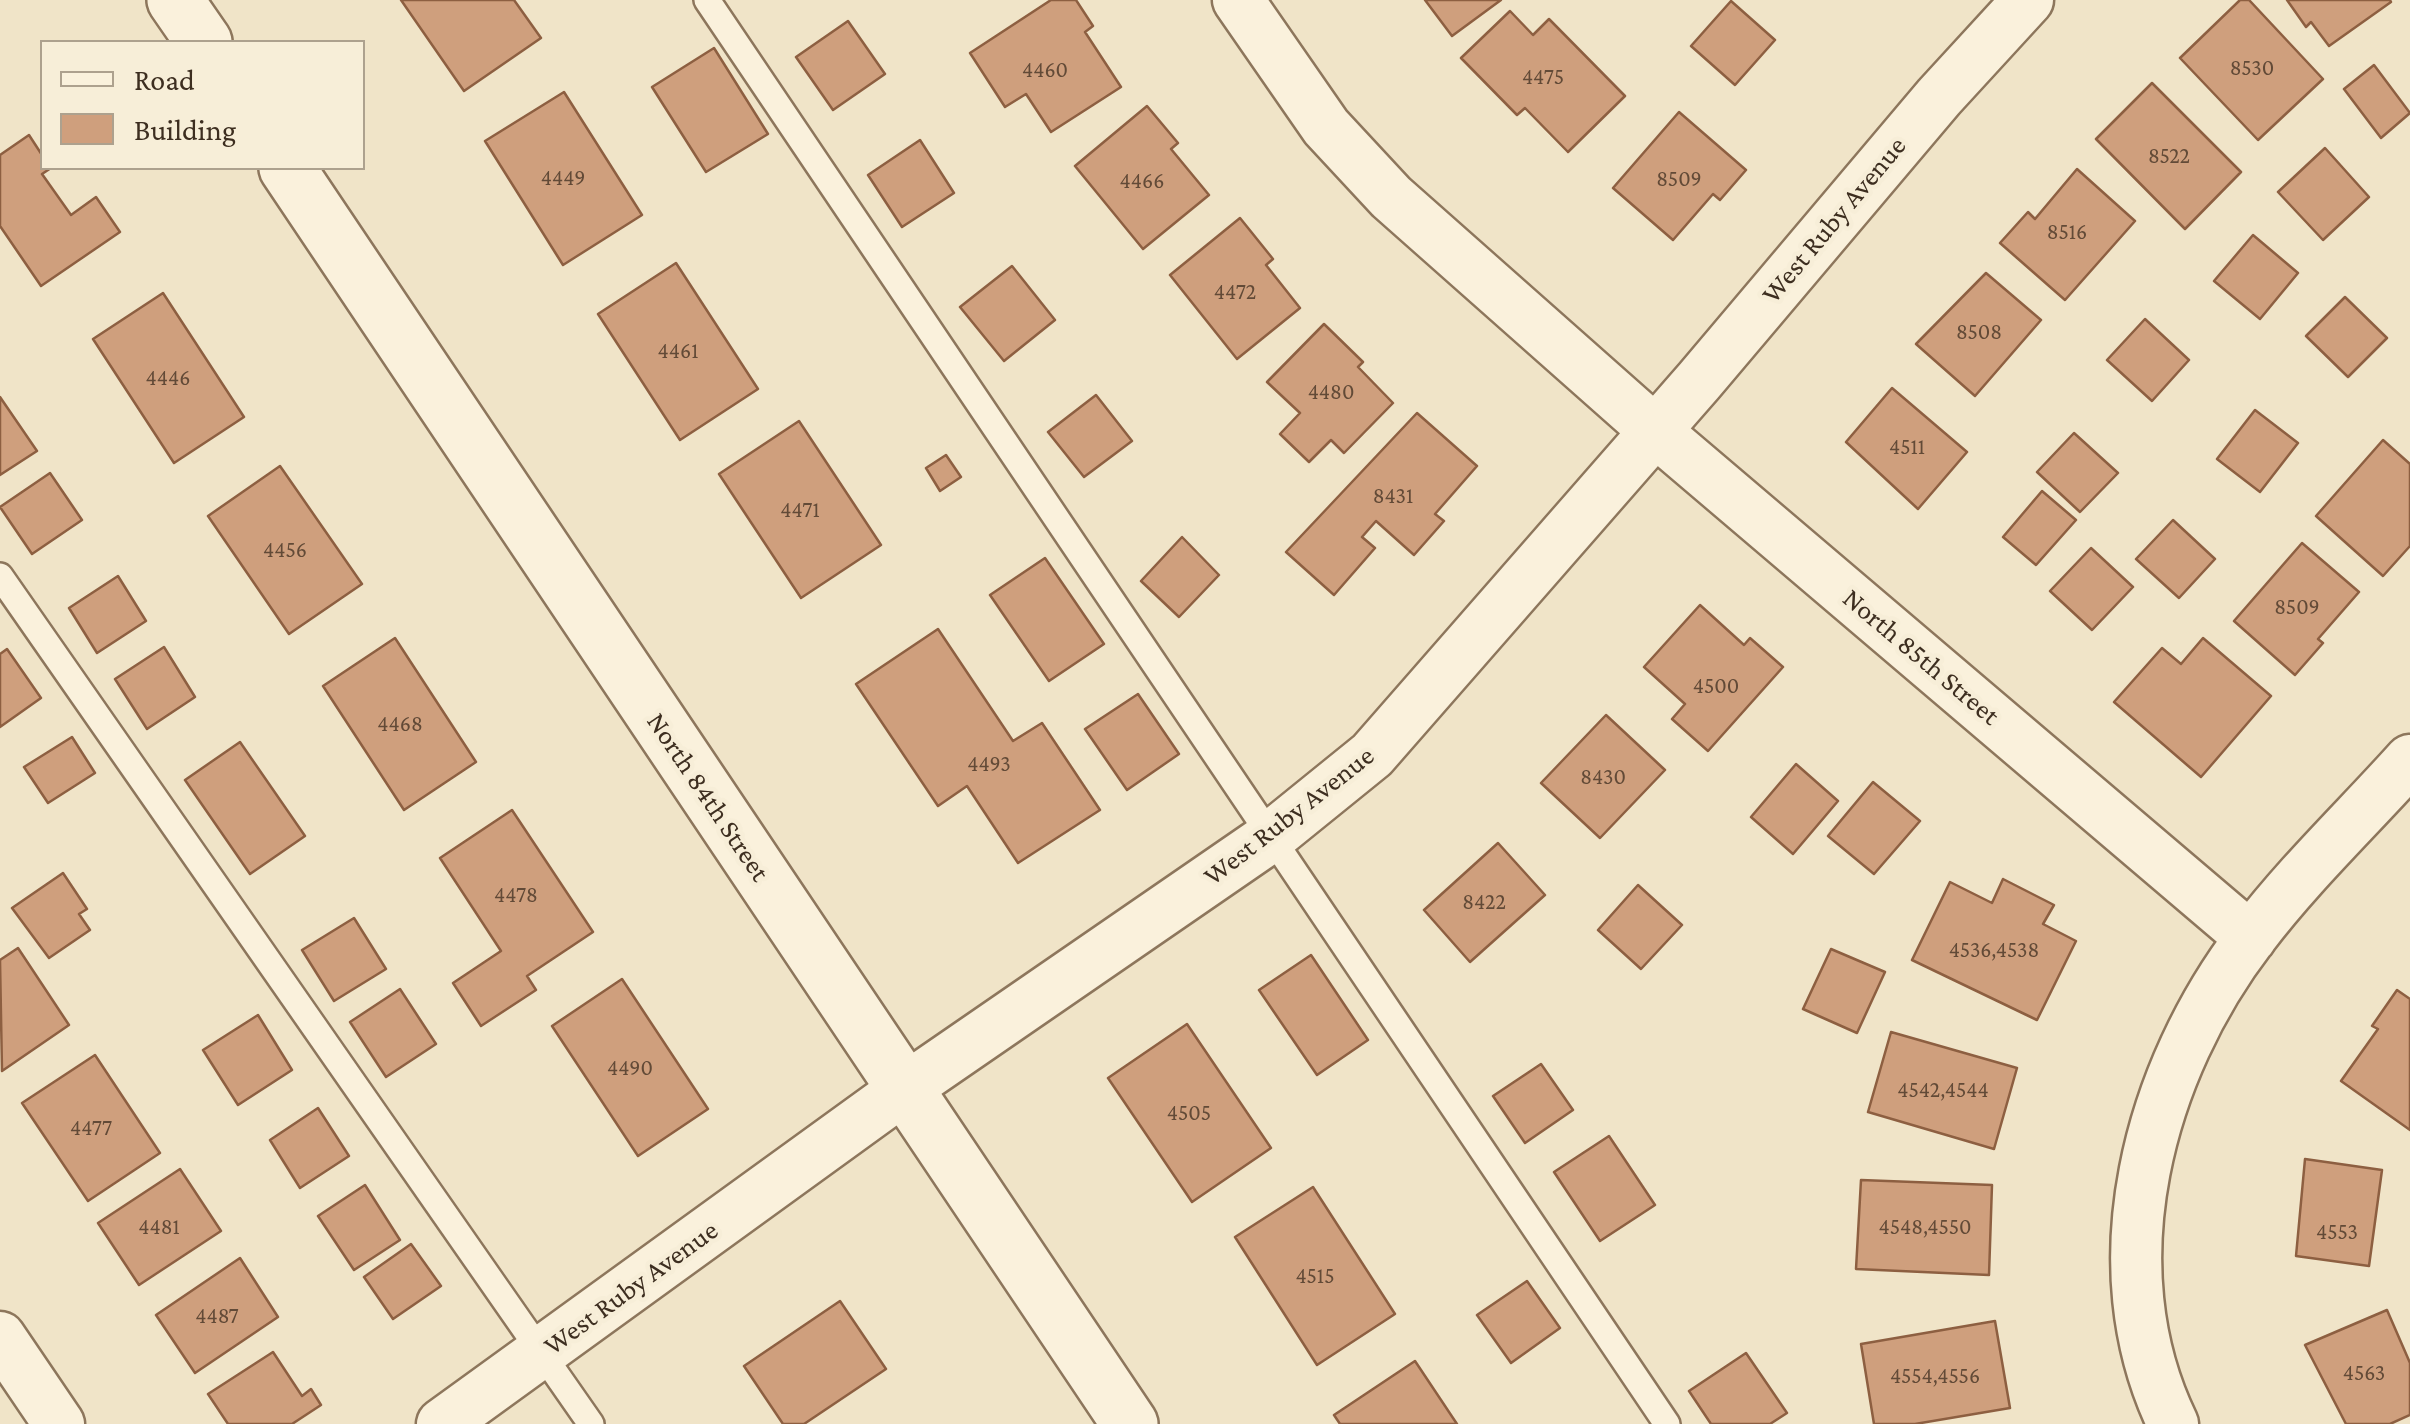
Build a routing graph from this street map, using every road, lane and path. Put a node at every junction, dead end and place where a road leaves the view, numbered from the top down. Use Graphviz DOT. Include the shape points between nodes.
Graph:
graph roads {
  1 [pos="176,0"];
  2 [pos="707,0"];
  3 [pos="1238,0"];
  4 [pos="2028,0"];
  5 [pos="203,40"];
  6 [pos="288,170"];
  7 [pos="1654,430"];
  8 [pos="0,576"];
  9 [pos="2410,760"];
  10 [pos="1272,836"];
  11 [pos="2250,938"];
  12 [pos="904,1090"];
  13 [pos="0,1337"];
  14 [pos="542,1352"];
  15 [pos="59,1424"];
  16 [pos="442,1424"];
  17 [pos="592,1424"];
  18 [pos="1130,1424"];
  19 [pos="1667,1424"];
  20 [pos="2173,1424"];
  1 -- 5 [label="street"];
  2 -- 10 [label="lane"];
  3 -- 7 [label="street, North 85th Street" via="1326,127 1391,197"];
  4 -- 7 [label="street, West Ruby Avenue"];
  6 -- 12 [label="street, North 84th Street"];
  7 -- 10 [label="street, West Ruby Avenue" via="1372,755"];
  7 -- 11 [label="street, North 85th Street"];
  8 -- 14 [label="lane"];
  9 -- 11 [label="street"];
  10 -- 12 [label="street, West Ruby Avenue"];
  10 -- 19 [label="lane"];
  11 -- 20 [label="street" via="2156,1114 2141,1186 2141,1337"];
  12 -- 14 [label="street, West Ruby Avenue"];
  12 -- 18 [label="street, North 84th Street"];
  13 -- 15 [label="street"];
  14 -- 16 [label="street, West Ruby Avenue"];
  14 -- 17 [label="lane"];
}
